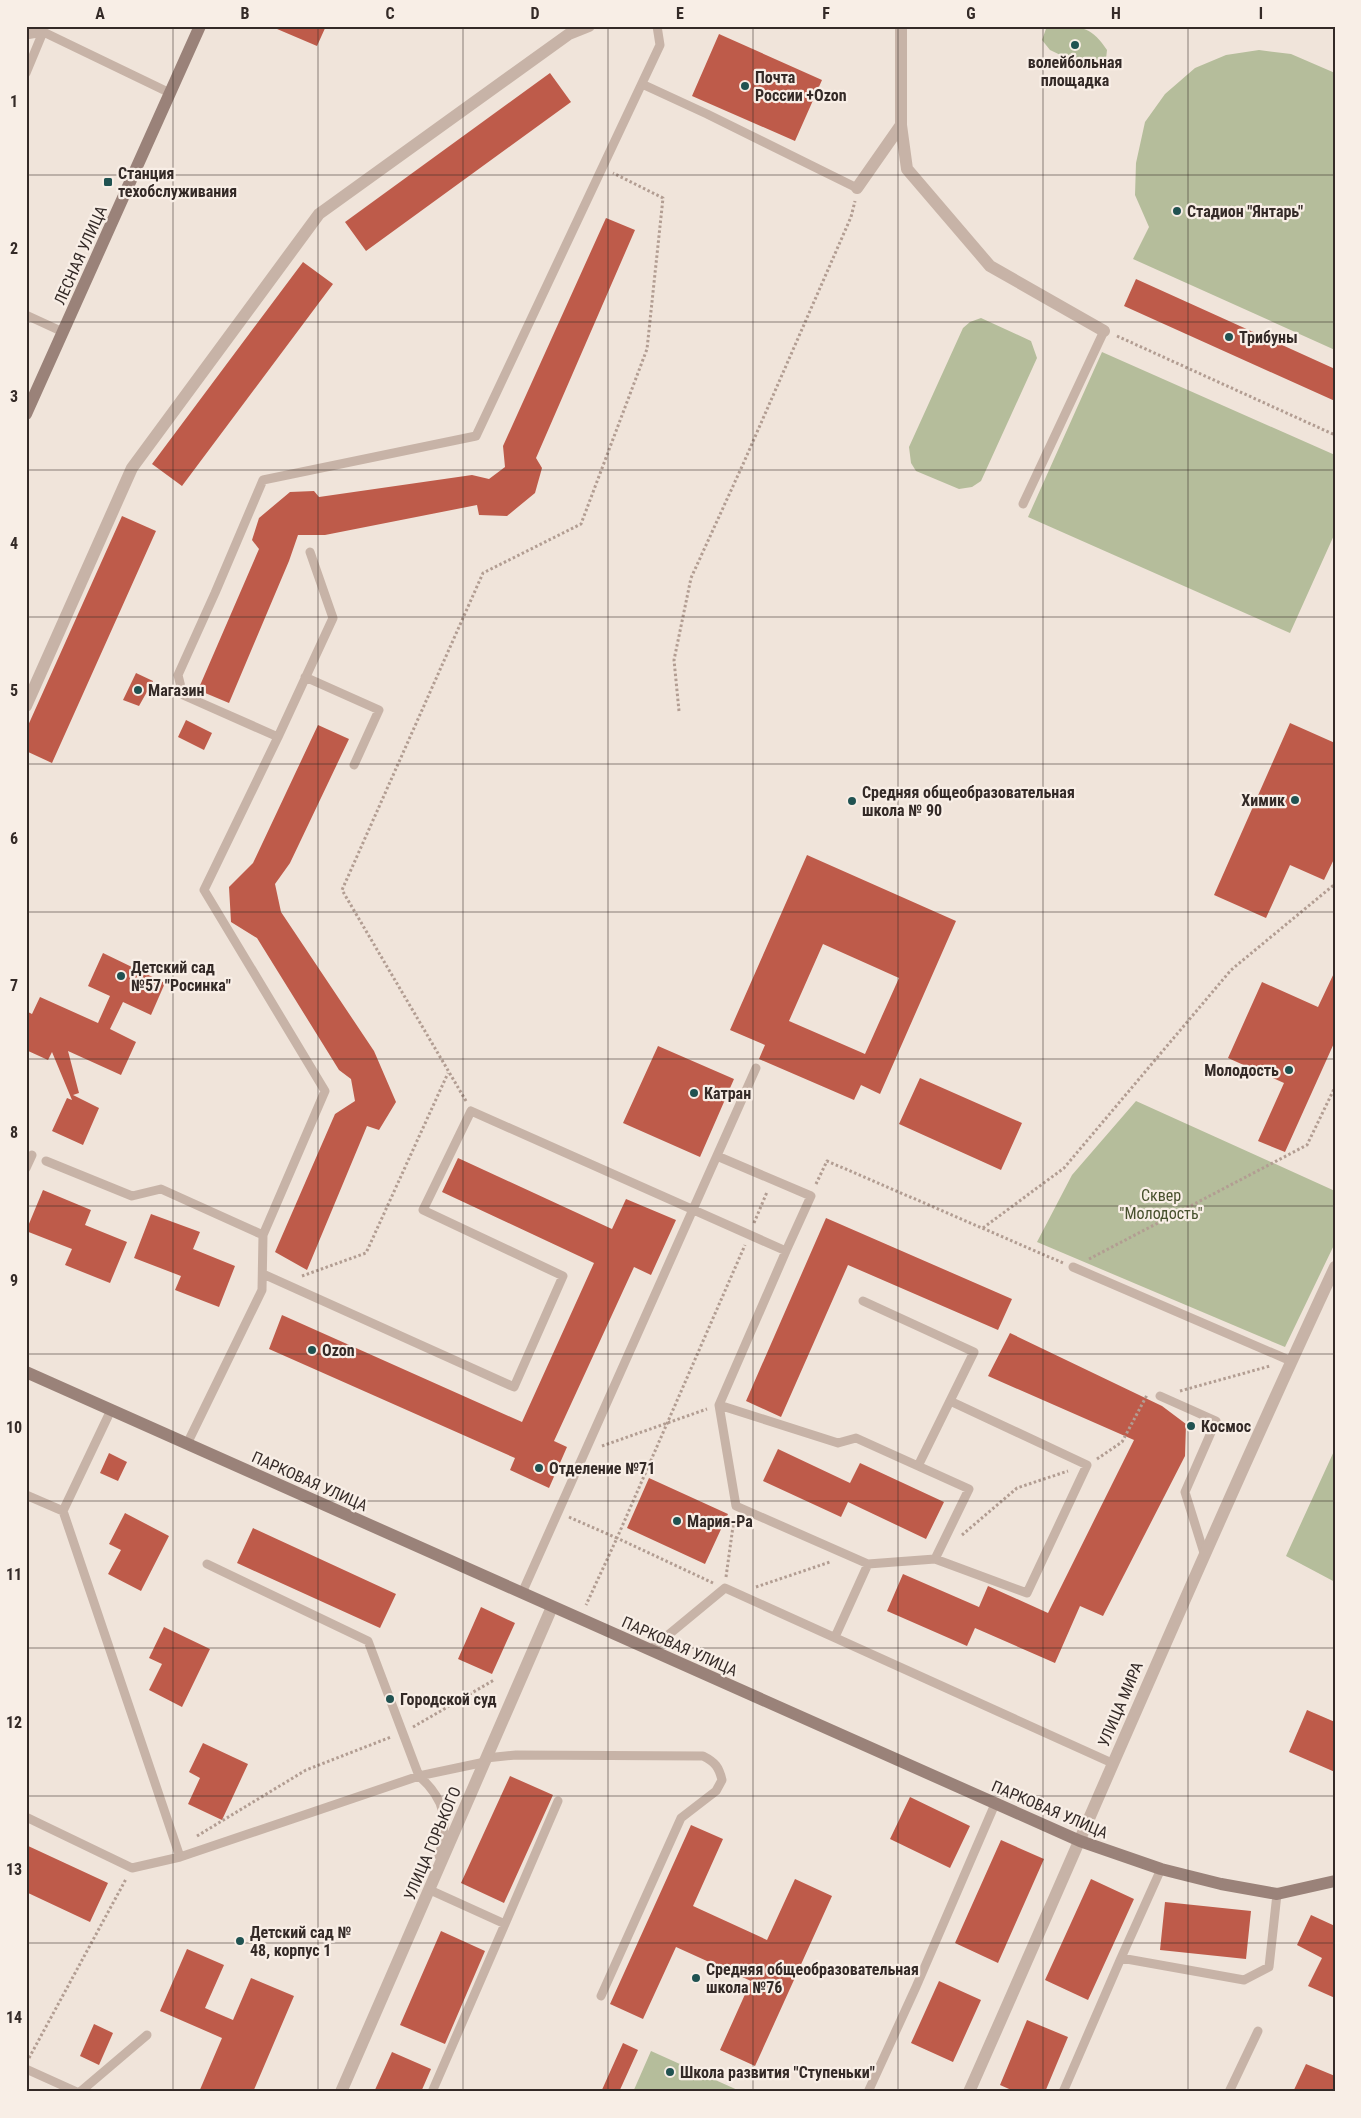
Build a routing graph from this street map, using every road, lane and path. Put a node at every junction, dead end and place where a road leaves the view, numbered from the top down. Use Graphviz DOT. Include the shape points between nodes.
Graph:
graph roads {
  1 [pos="31,26"];
  2 [pos="200,26"];
  3 [pos="589,26"];
  4 [pos="657,26"];
  5 [pos="901,26"];
  6 [pos="43,32"];
  7 [pos="26,35"];
  8 [pos="26,73"];
  9 [pos="642,84"];
  10 [pos="170,93"];
  11 [pos="901,124"];
  12 [pos="602,167"];
  13 [pos="857,188"];
  14 [pos="26,315"];
  15 [pos="1104,331"];
  16 [pos="63,332"];
  17 [pos="26,413"];
  18 [pos="1335,435"];
  19 [pos="1023,504"];
  20 [pos="310,552"];
  21 [pos="305,677"];
  22 [pos="26,706"];
  23 [pos="679,711"];
  24 [pos="278,737"];
  25 [pos="354,765"];
  26 [pos="1335,884"];
  27 [pos="756,1068"];
  28 [pos="449,1072"];
  29 [pos="1335,1087"];
  30 [pos="471,1110"];
  31 [pos="32,1155"];
  32 [pos="717,1156"];
  33 [pos="46,1161"];
  34 [pos="26,1168"];
  35 [pos="772,1180"];
  36 [pos="810,1196"];
  37 [pos="694,1210"];
  38 [pos="983,1228"];
  39 [pos="749,1234"];
  40 [pos="263,1235"];
  41 [pos="786,1250"];
  42 [pos="1073,1267"];
  43 [pos="1335,1267"];
  44 [pos="263,1274"];
  45 [pos="284,1283"];
  46 [pos="863,1301"];
  47 [pos="1291,1361"];
  48 [pos="26,1372"];
  49 [pos="1160,1396"];
  50 [pos="950,1401"];
  51 [pos="719,1405"];
  52 [pos="111,1410"];
  53 [pos="1216,1421"];
  54 [pos="667,1424"];
  55 [pos="1256,1438"];
  56 [pos="187,1444"];
  57 [pos="585,1452"];
  58 [pos="1087,1465"];
  59 [pos="918,1466"];
  60 [pos="26,1494"];
  61 [pos="736,1506"];
  62 [pos="63,1511"];
  63 [pos="559,1512"];
  64 [pos="617,1538"];
  65 [pos="958,1539"];
  66 [pos="1204,1552"];
  67 [pos="935,1558"];
  68 [pos="831,1562"];
  69 [pos="207,1564"];
  70 [pos="868,1564"];
  71 [pos="724,1588"];
  72 [pos="522,1593"];
  73 [pos="737,1594"];
  74 [pos="586,1606"];
  75 [pos="552,1607"];
  76 [pos="835,1637"];
  77 [pos="650,1650"];
  78 [pos="494,1680"];
  79 [pos="402,1733"];
  80 [pos="486,1760"];
  81 [pos="1112,1763"];
  82 [pos="419,1776"];
  83 [pos="558,1801"];
  84 [pos="994,1804"];
  85 [pos="26,1817"];
  86 [pos="1080,1841"];
  87 [pos="179,1852"];
  88 [pos="132,1868"];
  89 [pos="1161,1869"];
  90 [pos="1335,1881"];
  91 [pos="430,1890"];
  92 [pos="1277,1894"];
  93 [pos="505,1924"];
  94 [pos="1121,1958"];
  95 [pos="601,1996"];
  96 [pos="1258,2031"];
  97 [pos="146,2035"];
  98 [pos="26,2063"];
  99 [pos="26,2069"];
  100 [pos="78,2092"];
  101 [pos="341,2092"];
  102 [pos="432,2092"];
  103 [pos="868,2092"];
  104 [pos="969,2092"];
  105 [pos="1063,2092"];
  106 [pos="1229,2092"];
  1 -- 6 [label="lane"];
  2 -- 10 [label="street, ЛЕСНАЯ УЛИЦА"];
  3 -- 22 [label="street" via="569,34 320,214 132,468"];
  4 -- 9 [label="lane" via="660,45"];
  5 -- 11 [label="street"];
  6 -- 7 [label="lane"];
  6 -- 8 [label="lane"];
  6 -- 10 [label="lane"];
  9 -- 12 [label="lane"];
  9 -- 13 [label="lane"];
  10 -- 16 [label="street, ЛЕСНАЯ УЛИЦА"];
  11 -- 13 [label="street"];
  11 -- 15 [label="street" via="907,169 990,266"];
  12 -- 24 [label="lane" via="476,436 263,480 178,675 182,695"];
  12 -- 28 [label="path" via="663,198 647,349 581,524 483,573 342,890"];
  13 -- 23 [label="path" via="851,218 691,578 674,660"];
  14 -- 16 [label="lane"];
  15 -- 18 [label="path"];
  15 -- 19 [label="lane"];
  16 -- 17 [label="street, ЛЕСНАЯ УЛИЦА"];
  20 -- 21 [label="lane" via="333,618"];
  21 -- 24 [label="lane"];
  21 -- 25 [label="lane" via="379,710"];
  24 -- 40 [label="lane" via="204,890 325,1091"];
  26 -- 38 [label="path" via="1231,970 1064,1168"];
  27 -- 32 [label="lane"];
  28 -- 30 [label="path"];
  28 -- 45 [label="path" via="366,1253"];
  29 -- 42 [label="path" via="1307,1145"];
  30 -- 37 [label="lane"];
  30 -- 45 [label="lane" via="423,1210 563,1276 514,1388"];
  31 -- 34 [label="lane"];
  32 -- 35 [label="lane"];
  32 -- 37 [label="lane"];
  33 -- 40 [label="lane" via="132,1196 161,1189"];
  35 -- 36 [label="lane"];
  35 -- 39 [label="path"];
  36 -- 38 [label="path" via="827,1161"];
  36 -- 41 [label="lane"];
  37 -- 39 [label="lane"];
  37 -- 57 [label="lane"];
  38 -- 42 [label="path"];
  39 -- 41 [label="lane"];
  39 -- 54 [label="path"];
  40 -- 44 [label="lane"];
  41 -- 51 [label="lane"];
  42 -- 47 [label="lane"];
  43 -- 47 [label="street, УЛИЦА МИРА"];
  44 -- 45 [label="lane"];
  44 -- 56 [label="lane" via="262,1290"];
  46 -- 50 [label="lane" via="974,1352"];
  47 -- 49 [label="path"];
  47 -- 55 [label="street, УЛИЦА МИРА"];
  48 -- 52 [label="street, ПАРКОВАЯ УЛИЦА"];
  49 -- 53 [label="lane"];
  49 -- 58 [label="path" via="1149,1392 1122,1442"];
  50 -- 58 [label="lane"];
  50 -- 59 [label="lane"];
  51 -- 54 [label="path"];
  51 -- 59 [label="lane" via="838,1443 856,1438"];
  51 -- 61 [label="lane"];
  52 -- 56 [label="street, ПАРКОВАЯ УЛИЦА"];
  52 -- 62 [label="lane"];
  53 -- 55 [label="path"];
  53 -- 66 [label="lane" via="1185,1492"];
  54 -- 57 [label="path"];
  54 -- 64 [label="path"];
  55 -- 66 [label="street, УЛИЦА МИРА"];
  56 -- 72 [label="street, ПАРКОВАЯ УЛИЦА"];
  57 -- 63 [label="lane"];
  58 -- 65 [label="path" via="1017,1488"];
  58 -- 67 [label="lane" via="1027,1593"];
  59 -- 67 [label="lane" via="968,1489"];
  60 -- 62 [label="lane"];
  61 -- 70 [label="lane"];
  61 -- 71 [label="path"];
  62 -- 87 [label="lane"];
  63 -- 64 [label="path"];
  63 -- 72 [label="lane"];
  64 -- 71 [label="path"];
  64 -- 74 [label="path"];
  66 -- 81 [label="street, УЛИЦА МИРА"];
  67 -- 70 [label="lane"];
  68 -- 73 [label="path"];
  69 -- 79 [label="lane" via="368,1641"];
  70 -- 76 [label="lane"];
  71 -- 73 [label="lane"];
  71 -- 77 [label="lane"];
  72 -- 75 [label="street, ПАРКОВАЯ УЛИЦА"];
  73 -- 76 [label="lane"];
  75 -- 77 [label="street, ПАРКОВАЯ УЛИЦА"];
  75 -- 80 [label="street, УЛИЦА ГОРЬКОГО"];
  76 -- 81 [label="lane"];
  77 -- 84 [label="street, ПАРКОВАЯ УЛИЦА"];
  78 -- 79 [label="path"];
  79 -- 82 [label="lane"];
  79 -- 87 [label="path" via="306,1770"];
  80 -- 82 [label="lane"];
  80 -- 91 [label="street, УЛИЦА ГОРЬКОГО"];
  80 -- 95 [label="lane" via="516,1755 703,1756 720,1770 722,1780 716,1791 682,1818"];
  81 -- 86 [label="street, УЛИЦА МИРА"];
  82 -- 87 [label="lane"];
  82 -- 91 [label="lane" via="431,1787 444,1815 444,1835"];
  83 -- 93 [label="lane"];
  84 -- 86 [label="street, ПАРКОВАЯ УЛИЦА"];
  84 -- 103 [label="lane"];
  85 -- 88 [label="lane"];
  86 -- 89 [label="street, ПАРКОВАЯ УЛИЦА"];
  86 -- 104 [label="street, УЛИЦА МИРА"];
  87 -- 88 [label="lane"];
  88 -- 98 [label="path"];
  89 -- 92 [label="street, ПАРКОВАЯ УЛИЦА"];
  89 -- 94 [label="lane"];
  90 -- 92 [label="street, ПАРКОВАЯ УЛИЦА"];
  91 -- 93 [label="lane"];
  91 -- 101 [label="street, УЛИЦА ГОРЬКОГО"];
  92 -- 94 [label="lane" via="1269,1967 1244,1980"];
  93 -- 102 [label="lane"];
  94 -- 105 [label="lane"];
  96 -- 106 [label="lane"];
  97 -- 100 [label="lane"];
  99 -- 100 [label="lane"];
}
